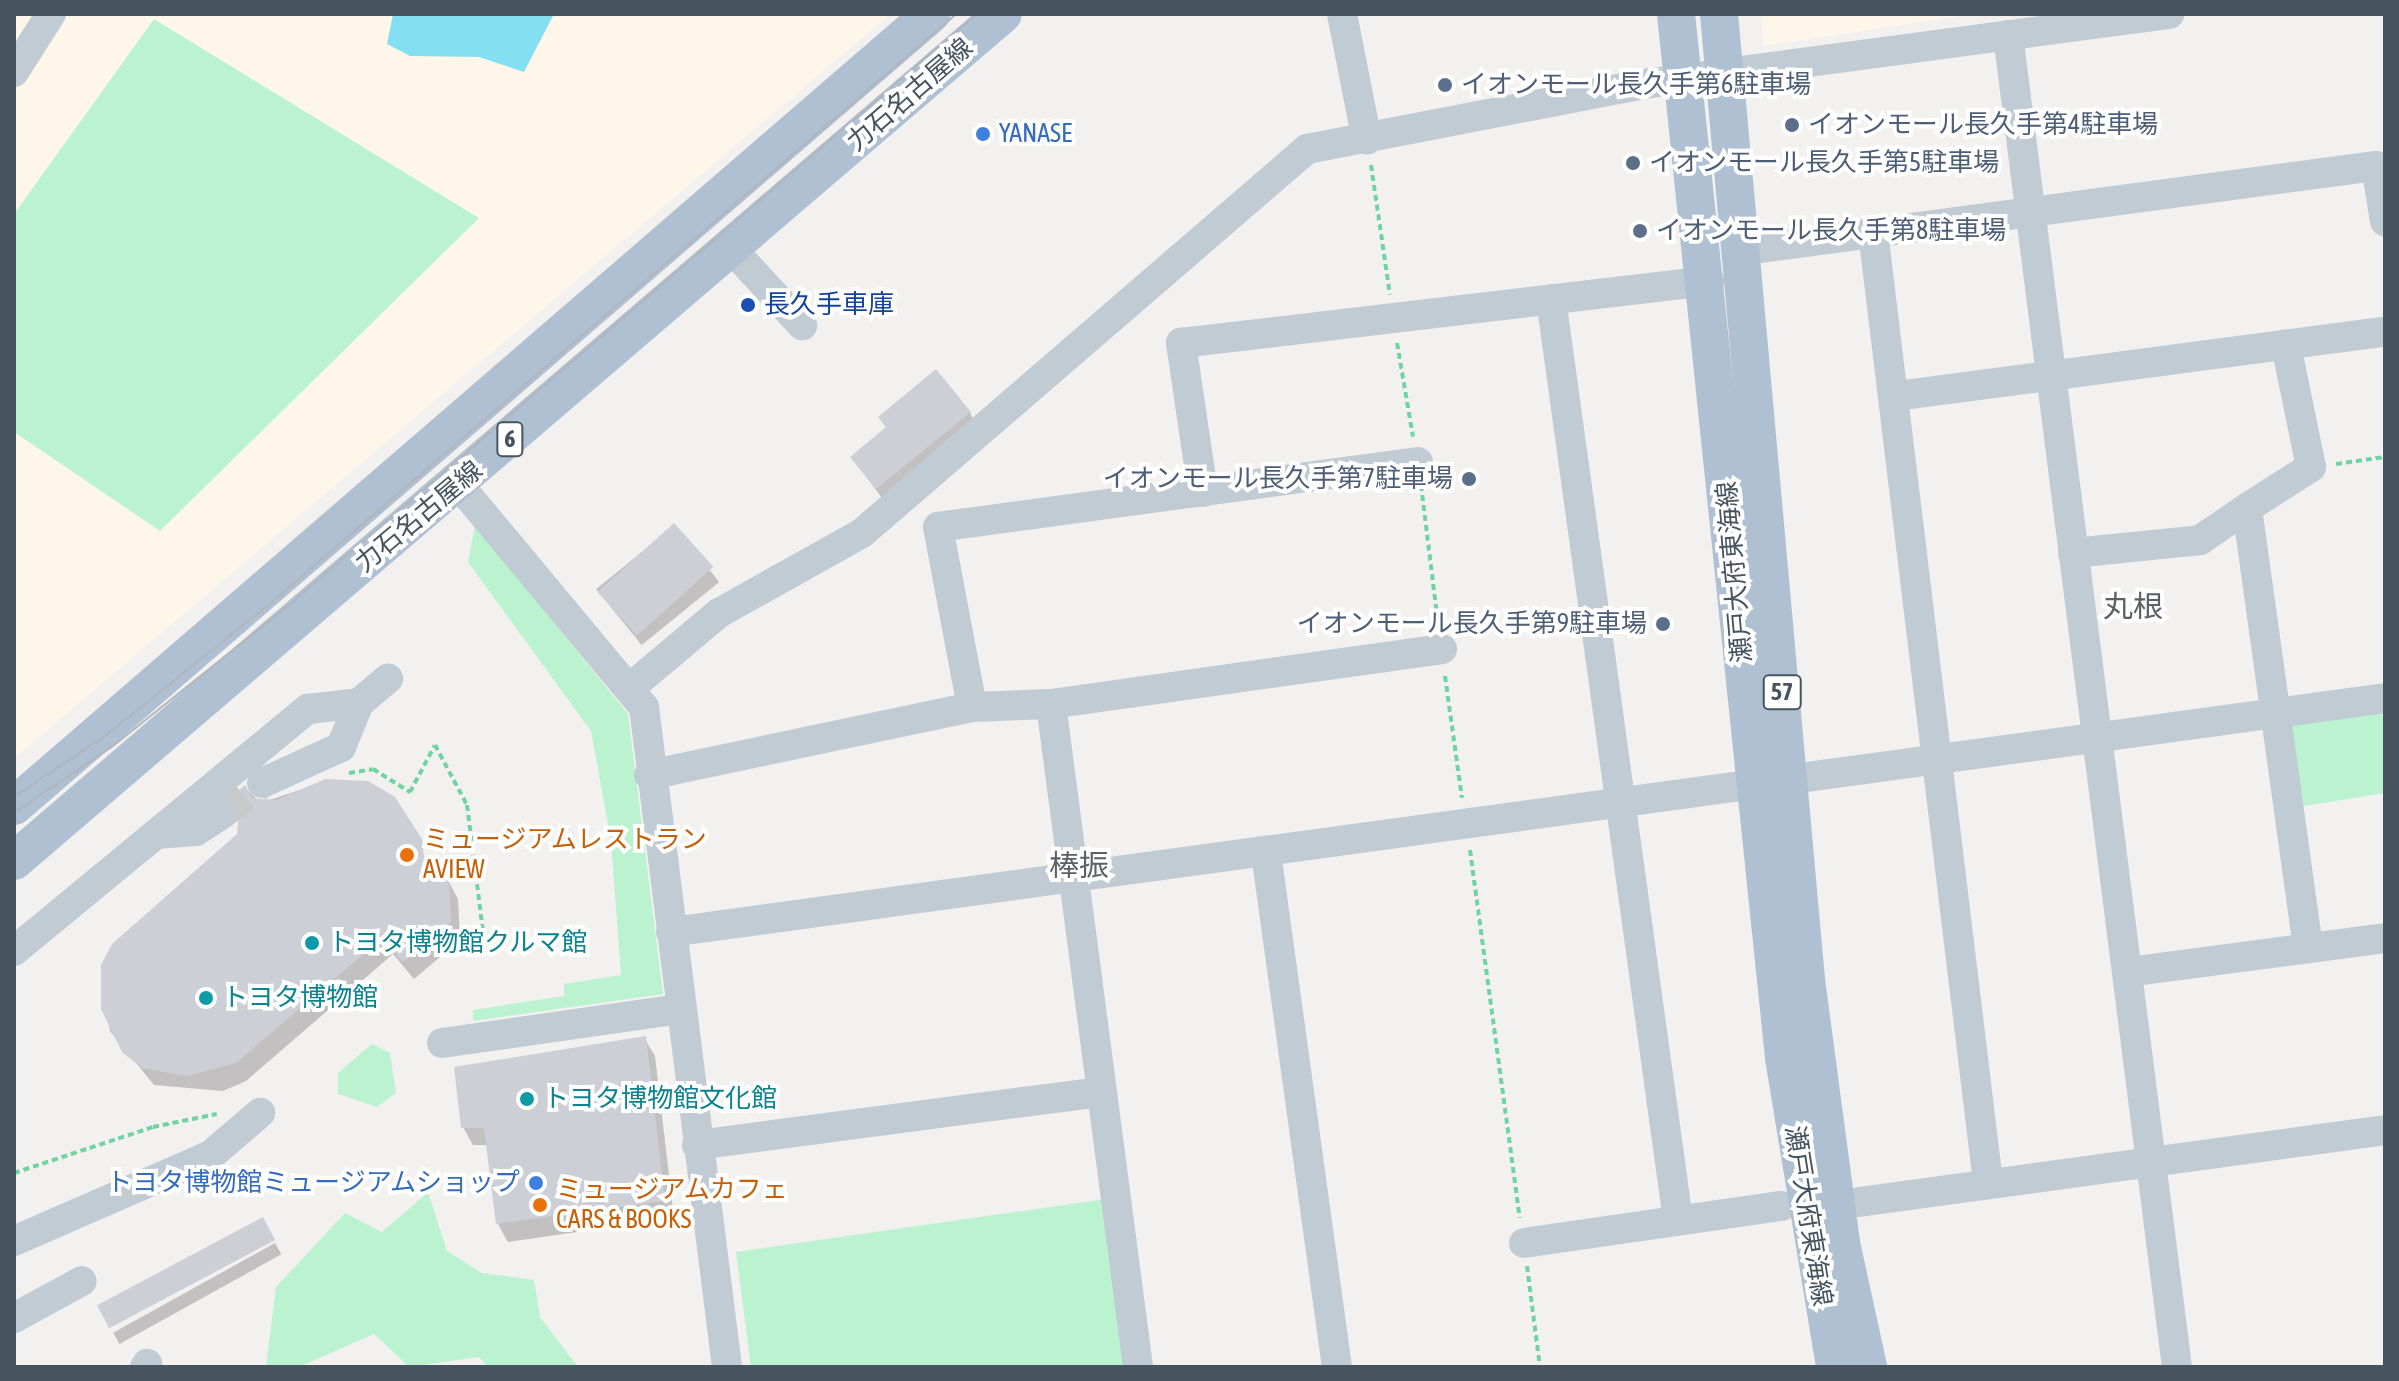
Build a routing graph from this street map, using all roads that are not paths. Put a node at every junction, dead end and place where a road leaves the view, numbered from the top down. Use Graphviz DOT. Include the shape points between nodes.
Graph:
graph roads {
  1 [pos="51,14"];
  2 [pos="931,14"];
  3 [pos="1003,14"];
  4 [pos="1342,14"];
  5 [pos="1676,14"];
  6 [pos="1719,14"];
  7 [pos="2169,14"];
  8 [pos="2008,35"];
  9 [pos="14,72"];
  10 [pos="1723,78"];
  11 [pos="1681,80"];
  12 [pos="1367,140"];
  13 [pos="2029,211"];
  14 [pos="2385,221"];
  15 [pos="1873,232"];
  16 [pos="729,246"];
  17 [pos="1738,251"];
  18 [pos="1709,281"];
  19 [pos="1551,299"];
  20 [pos="802,325"];
  21 [pos="2385,332"];
  22 [pos="2286,345"];
  23 [pos="2051,378"];
  24 [pos="1896,396"];
  25 [pos="1418,462"];
  26 [pos="458,484"];
  27 [pos="1203,492"];
  28 [pos="2247,508"];
  29 [pos="2073,553"];
  30 [pos="1442,649"];
  31 [pos="388,679"];
  32 [pos="631,687"];
  33 [pos="2385,698"];
  34 [pos="359,703"];
  35 [pos="1051,704"];
  36 [pos="972,707"];
  37 [pos="2278,714"];
  38 [pos="2097,734"];
  39 [pos="1940,757"];
  40 [pos="649,775"];
  41 [pos="1772,782"];
  42 [pos="262,783"];
  43 [pos="1622,801"];
  44 [pos="14,806"];
  45 [pos="221,815"];
  46 [pos="156,834"];
  47 [pos="1266,853"];
  48 [pos="14,861"];
  49 [pos="1071,875"];
  50 [pos="671,932"];
  51 [pos="2385,938"];
  52 [pos="2308,947"];
  53 [pos="14,951"];
  54 [pos="2128,972"];
  55 [pos="680,1009"];
  56 [pos="442,1043"];
  57 [pos="1100,1092"];
  58 [pos="260,1113"];
  59 [pos="2385,1130"];
  60 [pos="697,1145"];
  61 [pos="2150,1158"];
  62 [pos="1988,1182"];
  63 [pos="1859,1202"];
  64 [pos="1781,1206"];
  65 [pos="1678,1220"];
  66 [pos="14,1241"];
  67 [pos="1524,1243"];
  68 [pos="82,1281"];
  69 [pos="14,1318"];
  70 [pos="727,1367"];
  71 [pos="1138,1367"];
  72 [pos="1337,1367"];
  73 [pos="1835,1367"];
  74 [pos="1868,1367"];
  75 [pos="2177,1367"];
  1 -- 9 [label="street"];
  2 -- 44 [label="main road, 力石名古屋線 / 6"];
  3 -- 16 [label="main road, 力石名古屋線 / 6"];
  4 -- 12 [label="street"];
  5 -- 11 [label="main road, 瀬戸大府東海線 / 57"];
  6 -- 10 [label="main road, 瀬戸大府東海線 / 57"];
  7 -- 8 [label="street"];
  8 -- 10 [label="street"];
  8 -- 13 [label="street"];
  10 -- 11 [label="street"];
  10 -- 17 [label="main road, 瀬戸大府東海線 / 57"];
  11 -- 12 [label="street"];
  11 -- 18 [label="main road, 瀬戸大府東海線 / 57"];
  12 -- 32 [label="street" via="1307,149 862,533 719,613"];
  13 -- 14 [label="street" via="2376,166"];
  13 -- 15 [label="street"];
  13 -- 23 [label="street"];
  15 -- 17 [label="street"];
  15 -- 24 [label="street"];
  16 -- 20 [label="street"];
  16 -- 26 [label="main road, 力石名古屋線 / 6"];
  17 -- 41 [label="main road, 瀬戸大府東海線 / 57"];
  18 -- 19 [label="street"];
  18 -- 41 [label="main road, 瀬戸大府東海線 / 57"];
  19 -- 27 [label="street" via="1394,322 1375,317 1181,343"];
  19 -- 43 [label="street"];
  21 -- 22 [label="street"];
  22 -- 23 [label="street"];
  22 -- 28 [label="street" via="2311,467"];
  23 -- 24 [label="street"];
  23 -- 29 [label="street"];
  24 -- 39 [label="street"];
  25 -- 27 [label="street"];
  26 -- 32 [label="street"];
  26 -- 48 [label="main road, 力石名古屋線 / 6"];
  27 -- 36 [label="street" via="938,527"];
  28 -- 29 [label="street" via="2200,540"];
  28 -- 37 [label="street"];
  29 -- 38 [label="street"];
  30 -- 35 [label="street"];
  31 -- 34 [label="street"];
  32 -- 40 [label="street" via="644,707"];
  33 -- 37 [label="street"];
  34 -- 42 [label="street" via="341,747"];
  34 -- 46 [label="street" via="308,709"];
  35 -- 36 [label="street"];
  35 -- 49 [label="street"];
  36 -- 40 [label="street"];
  37 -- 38 [label="street"];
  37 -- 52 [label="street"];
  38 -- 39 [label="street"];
  38 -- 54 [label="street"];
  39 -- 41 [label="street"];
  39 -- 62 [label="street"];
  40 -- 50 [label="street"];
  41 -- 43 [label="street"];
  41 -- 73 [label="main road, 瀬戸大府東海線 / 57" via="1805,1210"];
  41 -- 74 [label="main road, 瀬戸大府東海線 / 57" via="1841,1243"];
  43 -- 47 [label="street"];
  43 -- 65 [label="street"];
  45 -- 46 [label="street" via="196,831"];
  46 -- 53 [label="street"];
  47 -- 49 [label="street"];
  47 -- 72 [label="street"];
  49 -- 50 [label="street"];
  49 -- 57 [label="street"];
  50 -- 55 [label="street"];
  51 -- 52 [label="street"];
  52 -- 54 [label="street"];
  54 -- 61 [label="street"];
  55 -- 56 [label="street"];
  55 -- 60 [label="street"];
  57 -- 60 [label="street"];
  57 -- 71 [label="street"];
  58 -- 66 [label="street" via="211,1155"];
  59 -- 61 [label="street"];
  60 -- 70 [label="street"];
  61 -- 62 [label="street"];
  61 -- 75 [label="street"];
  62 -- 63 [label="street"];
  64 -- 65 [label="street"];
  65 -- 67 [label="street"];
  68 -- 69 [label="street"];
}
